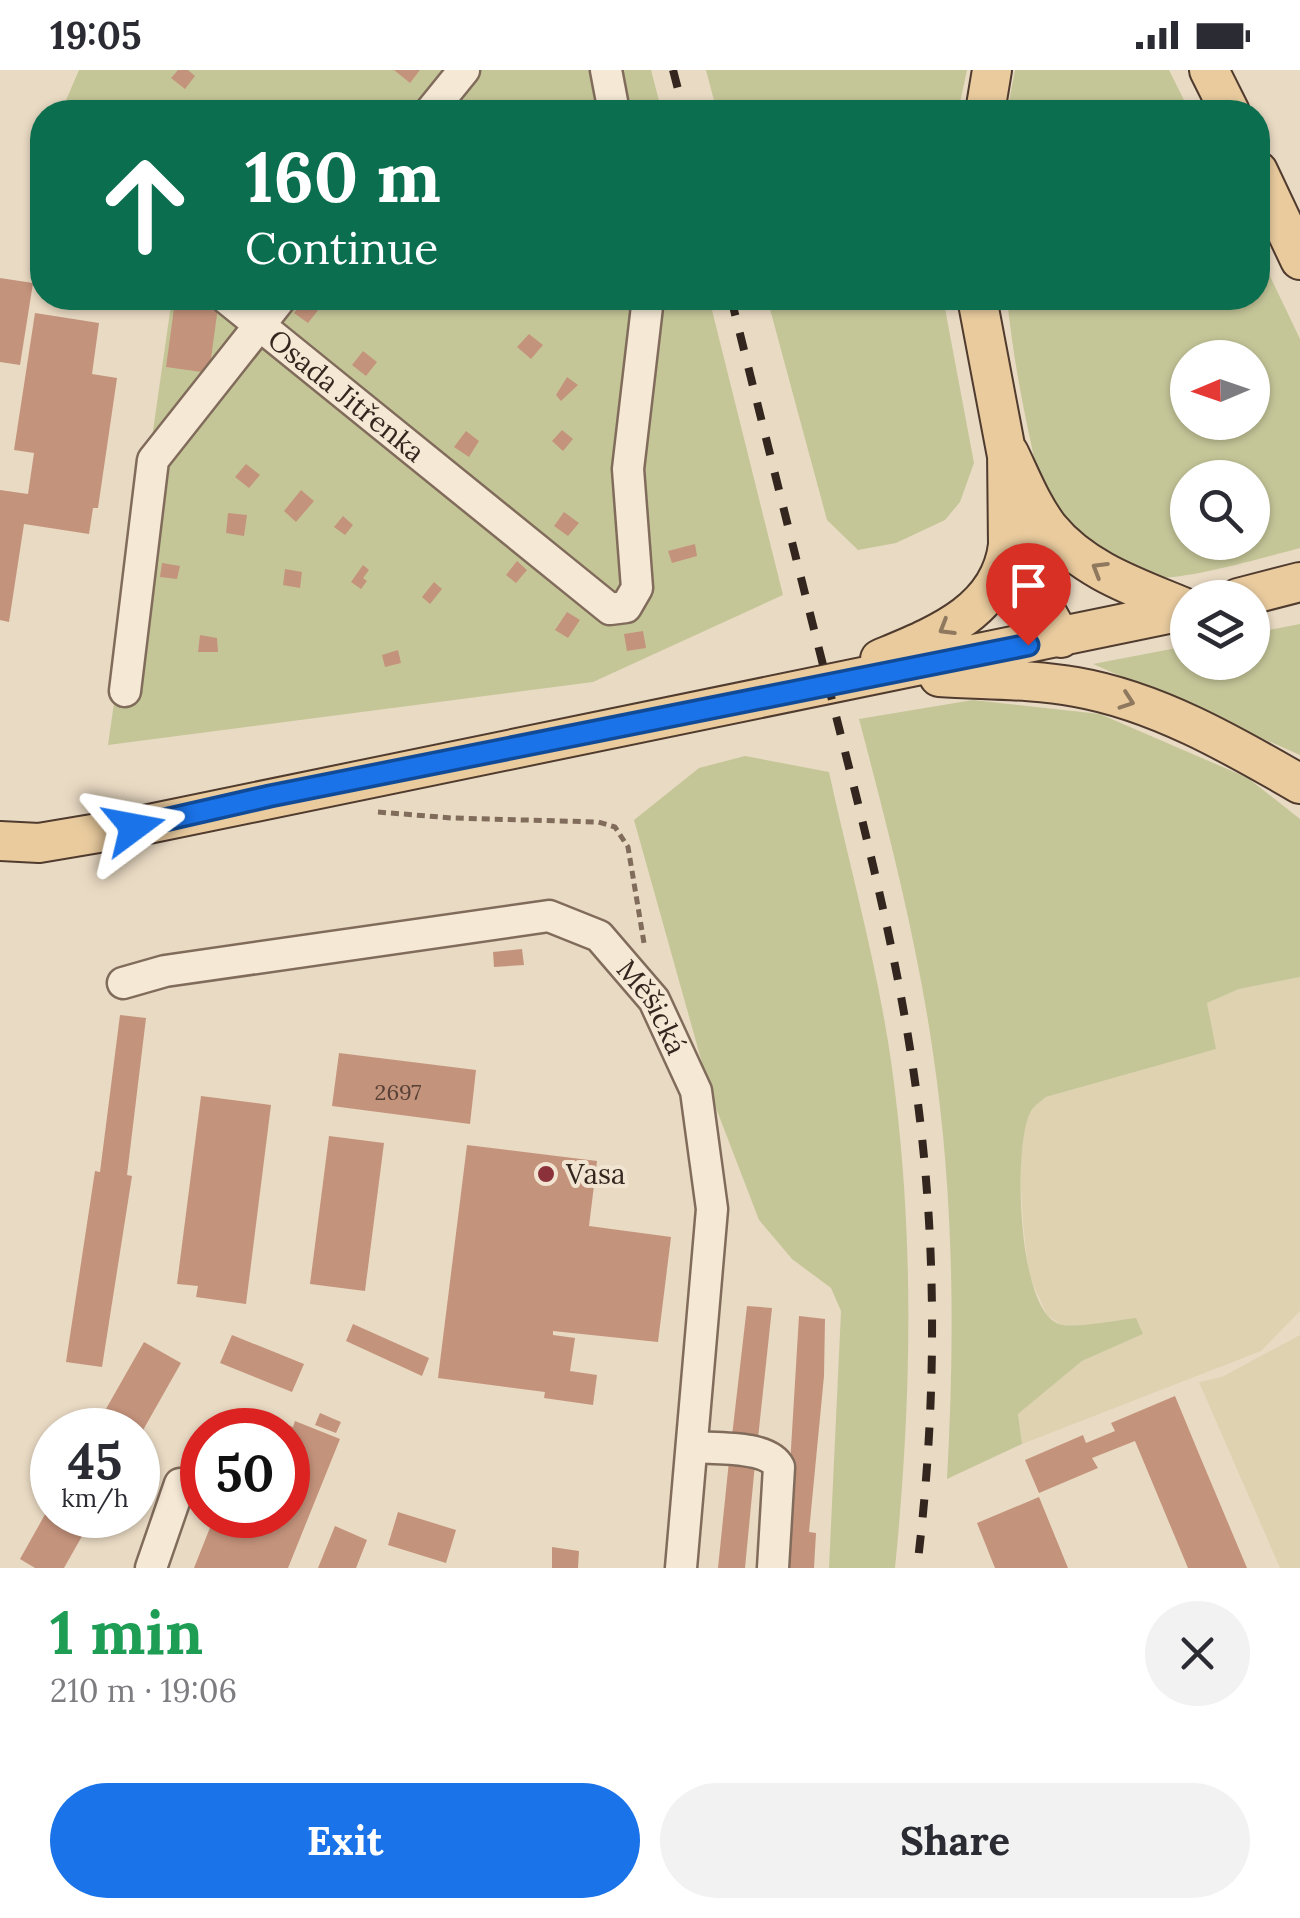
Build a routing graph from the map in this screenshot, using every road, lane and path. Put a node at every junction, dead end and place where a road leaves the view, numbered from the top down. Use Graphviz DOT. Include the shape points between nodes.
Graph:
graph roads {
  1 [pos="464,70"];
  2 [pos="606,70"];
  3 [pos="992,70"];
  4 [pos="1209,70"];
  5 [pos="440,100"];
  6 [pos="612,100"];
  7 [pos="987,100"];
  8 [pos="1224,100"];
  9 [pos="1270,197"];
  10 [pos="1270,239"];
  11 [pos="1300,260"];
  12 [pos="1300,283"];
  13 [pos="241,310"];
  14 [pos="272,310"];
  15 [pos="647,310"];
  16 [pos="980,310"];
  17 [pos="988,310"];
  18 [pos="260,325"];
  19 [pos="988,343"];
  20 [pos="1008,451"];
  21 [pos="1300,582"];
  22 [pos="1270,590"];
  23 [pos="1170,602"];
  24 [pos="1170,614"];
  25 [pos="1062,638"];
  26 [pos="892,673"];
  27 [pos="803,690"];
  28 [pos="125,692"];
  29 [pos="1300,784"];
  30 [pos="376,812"];
  31 [pos="0,840"];
  32 [pos="39,843"];
  33 [pos="0,870"];
  34 [pos="644,943"];
  35 [pos="123,982"];
  36 [pos="692,1447"];
  37 [pos="180,1484"];
  38 [pos="152,1568"];
  39 [pos="681,1568"];
  40 [pos="773,1568"];
  1 -- 5 [label="street"];
  2 -- 6 [label="street"];
  3 -- 7 [label="main road"];
  4 -- 8 [label="main road"];
  9 -- 11 [label="main road"];
  10 -- 12 [label="main road"];
  13 -- 18 [label="street"];
  14 -- 18 [label="street"];
  15 -- 18 [label="street, Osada Jitřenka" via="628,469 637,588 626,607 610,610"];
  16 -- 19 [label="main road"];
  17 -- 19 [label="main road"];
  18 -- 28 [label="street, Osada Jitřenka" via="153,460"];
  19 -- 20 [label="main road"];
  23 -- 20 [label="main road, one-way" via="1112,577 1070,548 1044,519"];
  20 -- 25 [label="main road" via="1026,568"];
  20 -- 27 [label="main road, one-way" via="1008,545 994,588 942,632"];
  21 -- 22 [label="main road"];
  24 -- 25 [label="main road"];
  25 -- 26 [label="main road"];
  26 -- 27 [label="main road"];
  26 -- 29 [label="main road, one-way" via="1051,683 1108,694 1196,728"];
  27 -- 32 [label="main road"];
  30 -- 34 [label="path" via="615,827 628,847"];
  31 -- 32 [label="main road"];
  32 -- 33 [label="main road"];
  35 -- 36 [label="street, Měšická" via="549,916 599,936 654,1000 696,1091 712,1209"];
  36 -- 39 [label="street, Měšická"];
  36 -- 40 [label="street" via="775,1459"];
  37 -- 38 [label="street"];
}
